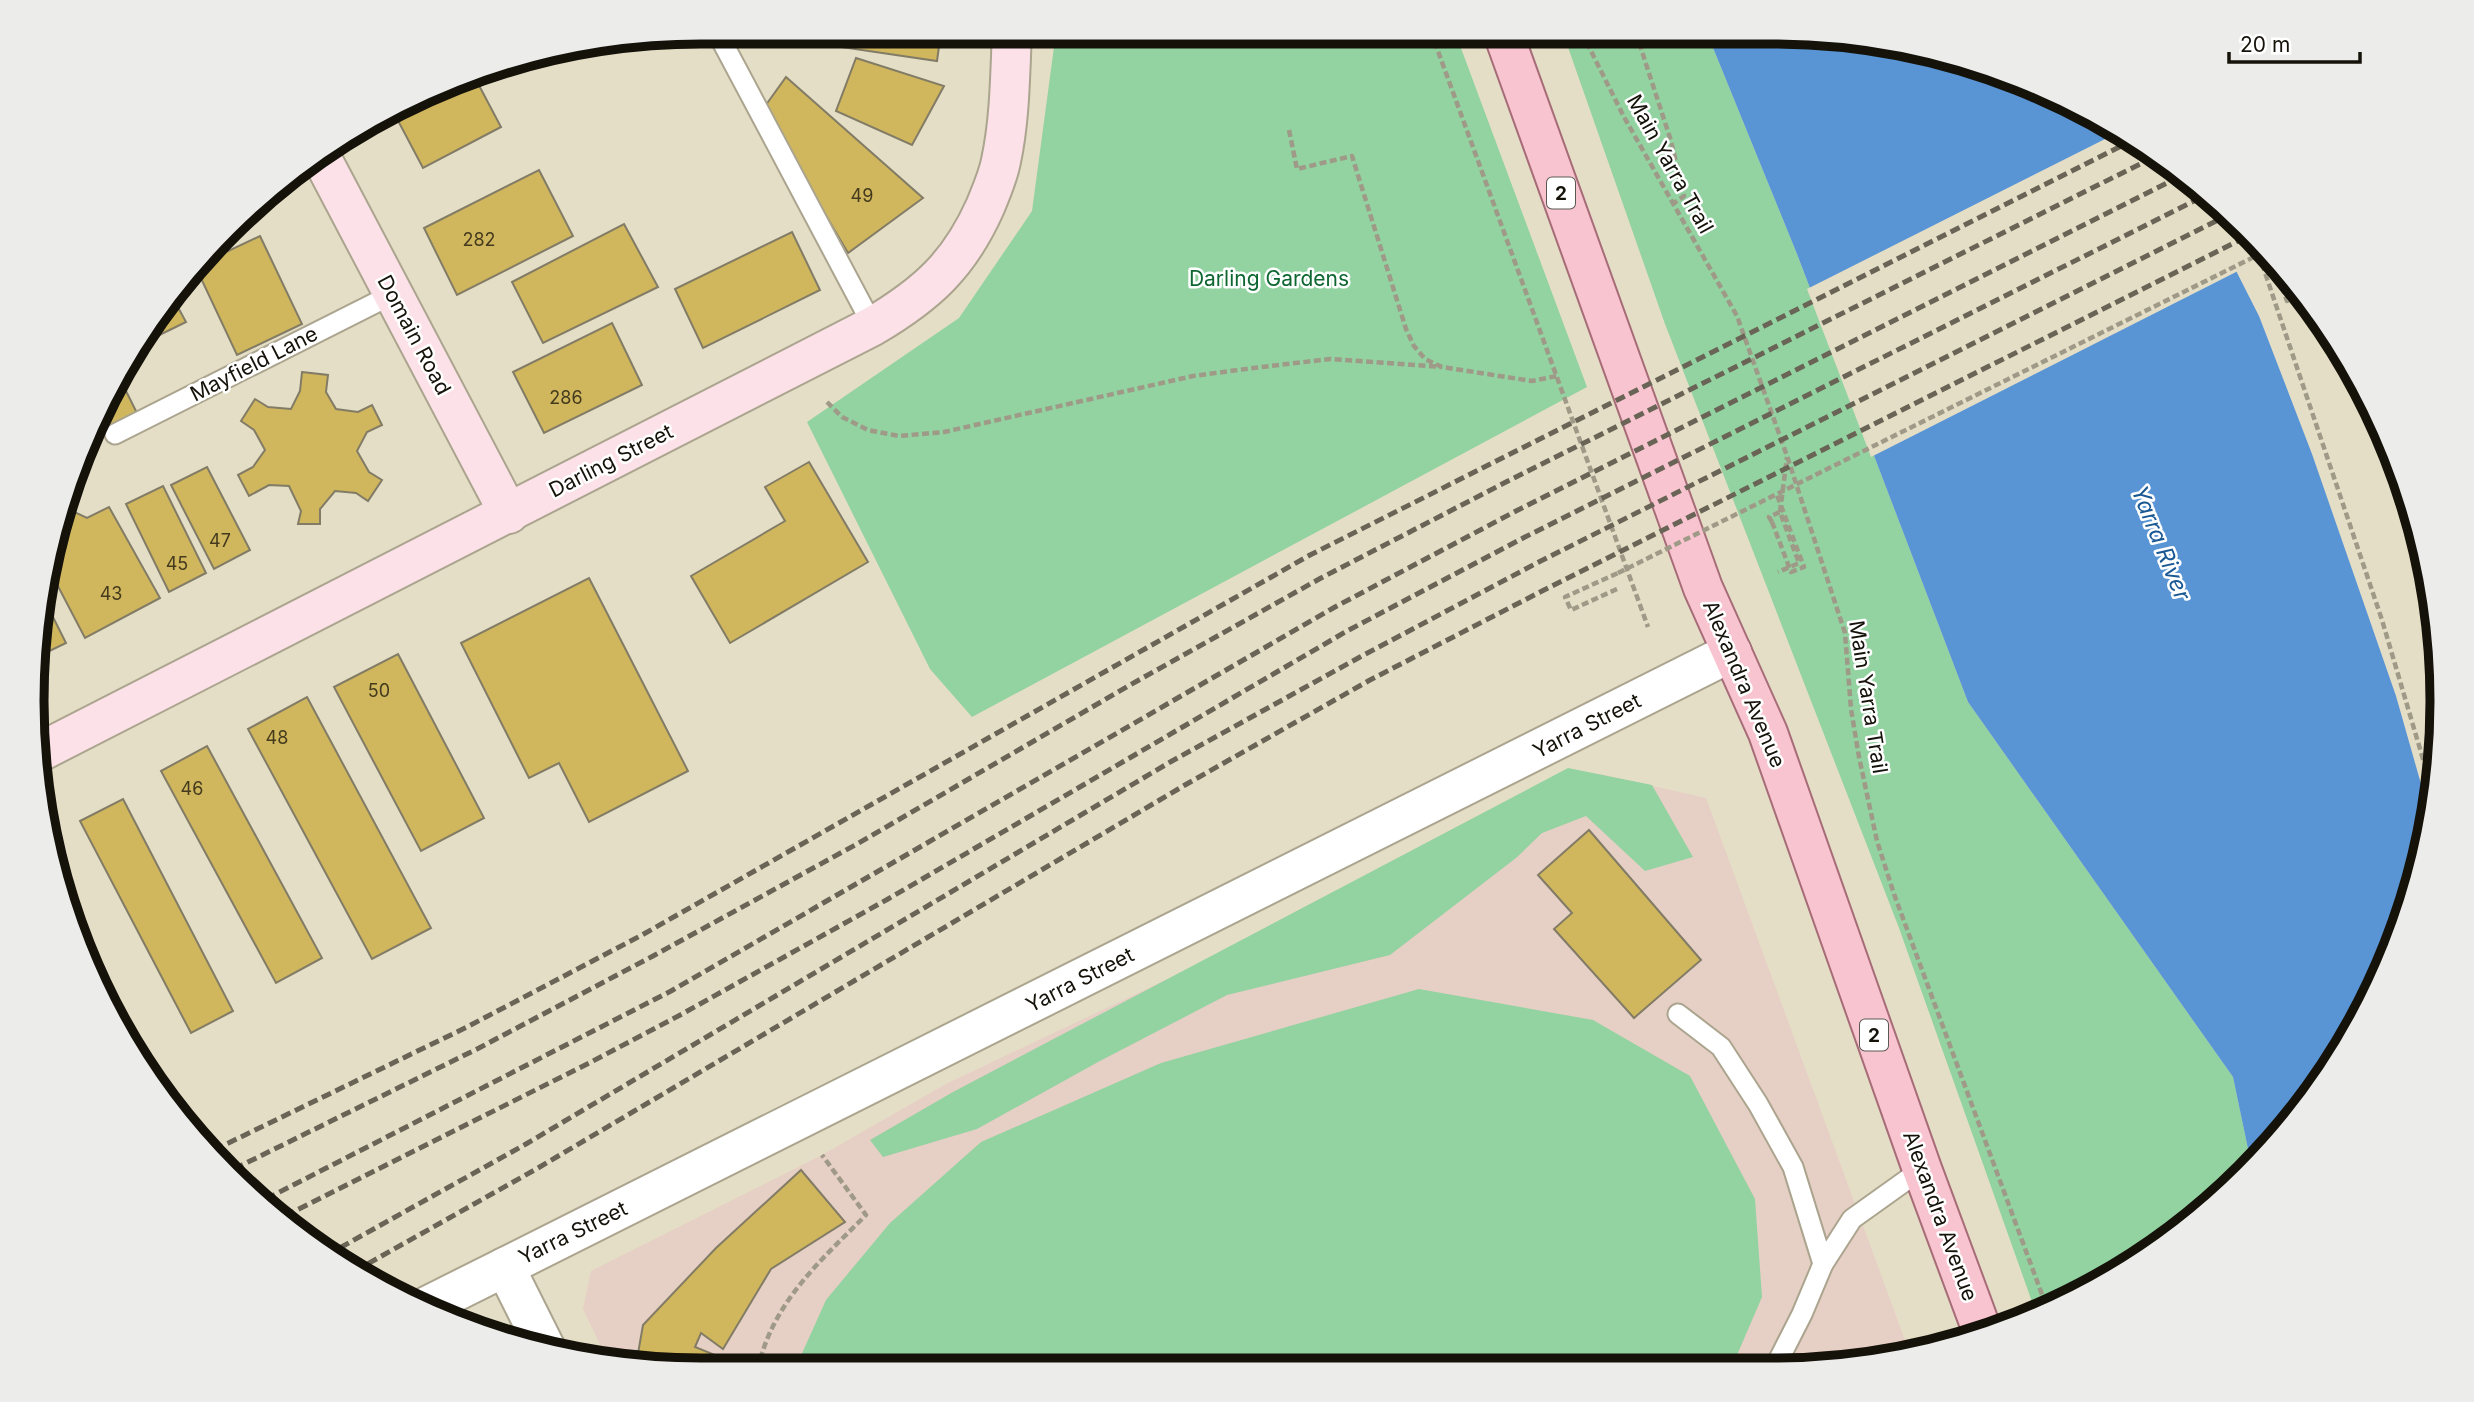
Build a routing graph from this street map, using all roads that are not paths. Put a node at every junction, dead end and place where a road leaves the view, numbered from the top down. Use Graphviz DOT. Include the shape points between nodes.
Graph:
graph roads {
  1 [pos="723,44"];
  2 [pos="1011,44"];
  3 [pos="1507,44"];
  4 [pos="324,164"];
  5 [pos="393,294"];
  6 [pos="873,326"];
  7 [pos="116,434"];
  8 [pos="509,514"];
  9 [pos="1732,652"];
  10 [pos="45,749"];
  11 [pos="1678,1014"];
  12 [pos="1922,1169"];
  13 [pos="1823,1264"];
  14 [pos="505,1267"];
  15 [pos="435,1302"];
  16 [pos="1980,1324"];
  17 [pos="541,1338"];
  18 [pos="1780,1358"];
  1 -- 6 [label="lane"];
  2 -- 6 [label="street, Darling Street" via="1001,161 980,216 963,249 939,278"];
  3 -- 9 [label="main road, Alexandra Avenue / 2" via="1703,588"];
  4 -- 5 [label="street, Domain Road"];
  5 -- 7 [label="lane, Mayfield Lane"];
  5 -- 8 [label="street, Domain Road"];
  6 -- 8 [label="street, Darling Street"];
  8 -- 10 [label="street, Darling Street"];
  9 -- 12 [label="main road, Alexandra Avenue / 2" via="1768,733"];
  9 -- 14 [label="street, Yarra Street"];
  11 -- 13 [label="lane" via="1721,1046 1758,1104 1793,1167"];
  12 -- 13 [label="lane" via="1852,1219"];
  12 -- 16 [label="main road, Alexandra Avenue / 2"];
  13 -- 18 [label="lane"];
  14 -- 15 [label="street, Yarra Street"];
  14 -- 17 [label="street"];
}
